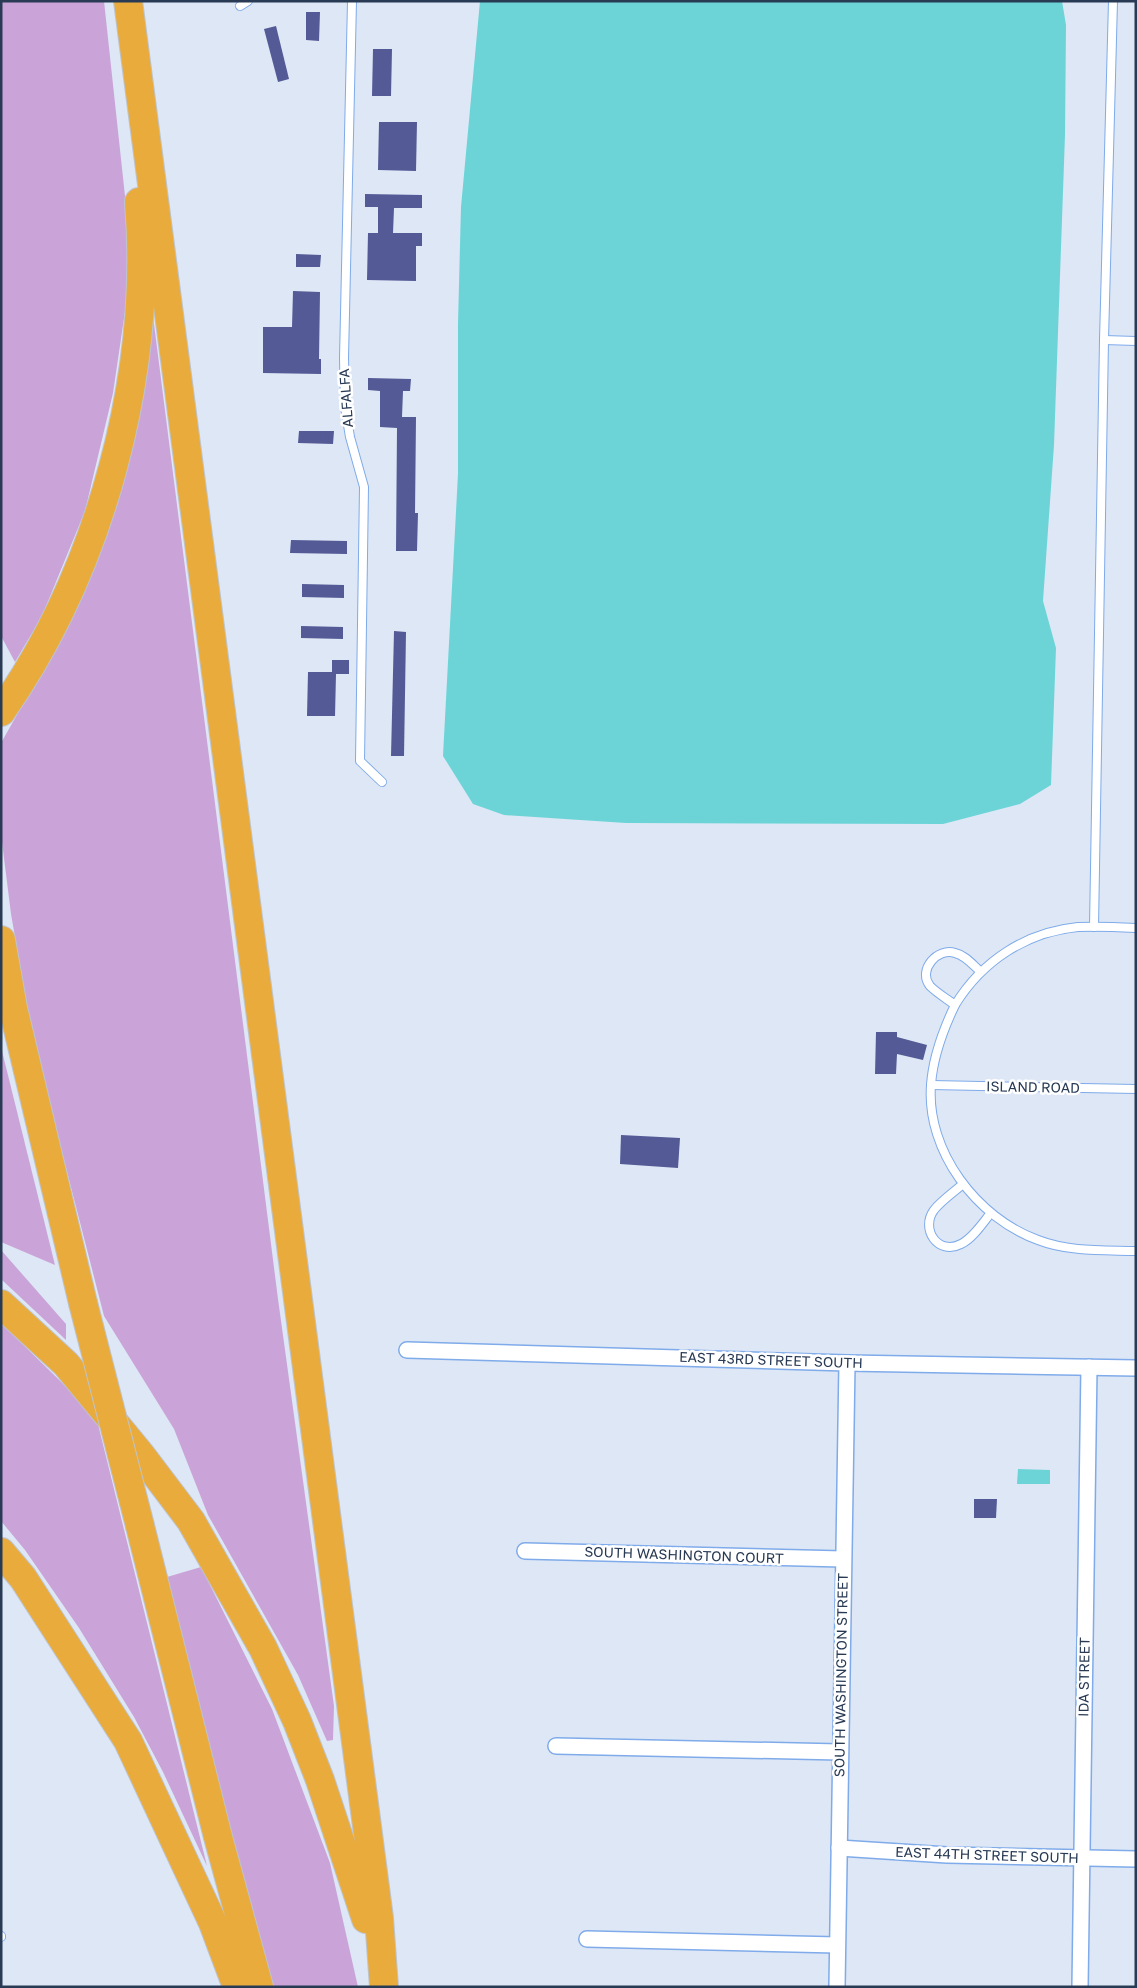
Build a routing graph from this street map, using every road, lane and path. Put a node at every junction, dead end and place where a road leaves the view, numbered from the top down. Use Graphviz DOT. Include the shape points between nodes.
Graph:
graph roads {
  1 [pos="124,1"];
  2 [pos="128,1"];
  3 [pos="248,1"];
  4 [pos="352,1"];
  5 [pos="1113,1"];
  6 [pos="240,6"];
  7 [pos="1104,340"];
  8 [pos="1136,341"];
  9 [pos="1,712"];
  10 [pos="382,782"];
  11 [pos="1094,927"];
  12 [pos="1136,928"];
  13 [pos="1,940"];
  14 [pos="980,971"];
  15 [pos="955,1005"];
  16 [pos="931,1085"];
  17 [pos="1136,1089"];
  18 [pos="963,1184"];
  19 [pos="990,1214"];
  20 [pos="1136,1250"];
  21 [pos="1,1304"];
  22 [pos="407,1350"];
  23 [pos="847,1363"];
  24 [pos="1089,1367"];
  25 [pos="1136,1368"];
  26 [pos="525,1551"];
  27 [pos="1,1552"];
  28 [pos="843,1560"];
  29 [pos="556,1746"];
  30 [pos="840,1752"];
  31 [pos="839,1848"];
  32 [pos="1081,1858"];
  33 [pos="1136,1859"];
  34 [pos="587,1940"];
  35 [pos="837,1945"];
  36 [pos="383,1984"];
  37 [pos="237,1987"];
  38 [pos="259,1987"];
  39 [pos="837,1987"];
  40 [pos="1080,1987"];
  1 -- 9 [label="highway" via="121,17 140,216 138,341 126,413 113,472 66,599 23,681"];
  2 -- 36 [label="highway" via="361,1781"];
  3 -- 6 [label="lane"];
  4 -- 10 [label="lane, ALFALFA" via="345,407 364,487 360,761"];
  5 -- 7 [label="lane"];
  7 -- 8 [label="lane"];
  7 -- 11 [label="lane"];
  11 -- 12 [label="lane"];
  11 -- 14 [label="lane" via="1077,927 1032,938 1003,952"];
  13 -- 38 [label="highway, bridge" via="13,1008 83,1303"];
  14 -- 15 [label="lane"];
  14 -- 15 [label="lane" via="955,952 938,954 932,959 928,968 929,985"];
  15 -- 16 [label="lane" via="936,1053"];
  16 -- 17 [label="lane, ISLAND ROAD"];
  16 -- 18 [label="lane" via="932,1116 941,1144"];
  18 -- 19 [label="lane"];
  18 -- 19 [label="lane" via="934,1210 929,1230 932,1238 941,1246 960,1245"];
  19 -- 20 [label="lane" via="1019,1233 1064,1247"];
  21 -- 36 [label="highway" via="66,1364 141,1455 191,1521 232,1590 301,1730 363,1908"];
  22 -- 23 [label="street, EAST 43RD STREET SOUTH"];
  23 -- 24 [label="street, EAST 43RD STREET SOUTH"];
  23 -- 28 [label="street, SOUTH WASHINGTON STREET"];
  24 -- 25 [label="street, EAST 43RD STREET SOUTH"];
  24 -- 32 [label="street, IDA STREET"];
  26 -- 28 [label="street, SOUTH WASHINGTON COURT"];
  27 -- 37 [label="highway" via="23,1578 128,1741 213,1923"];
  28 -- 30 [label="street, SOUTH WASHINGTON STREET"];
  29 -- 30 [label="street"];
  30 -- 31 [label="street, SOUTH WASHINGTON STREET"];
  31 -- 32 [label="street, EAST 44TH STREET SOUTH"];
  31 -- 35 [label="street, SOUTH WASHINGTON STREET"];
  32 -- 33 [label="street, EAST 44TH STREET SOUTH"];
  32 -- 40 [label="street, IDA STREET"];
  34 -- 35 [label="street"];
  35 -- 39 [label="street, SOUTH WASHINGTON STREET"];
}
